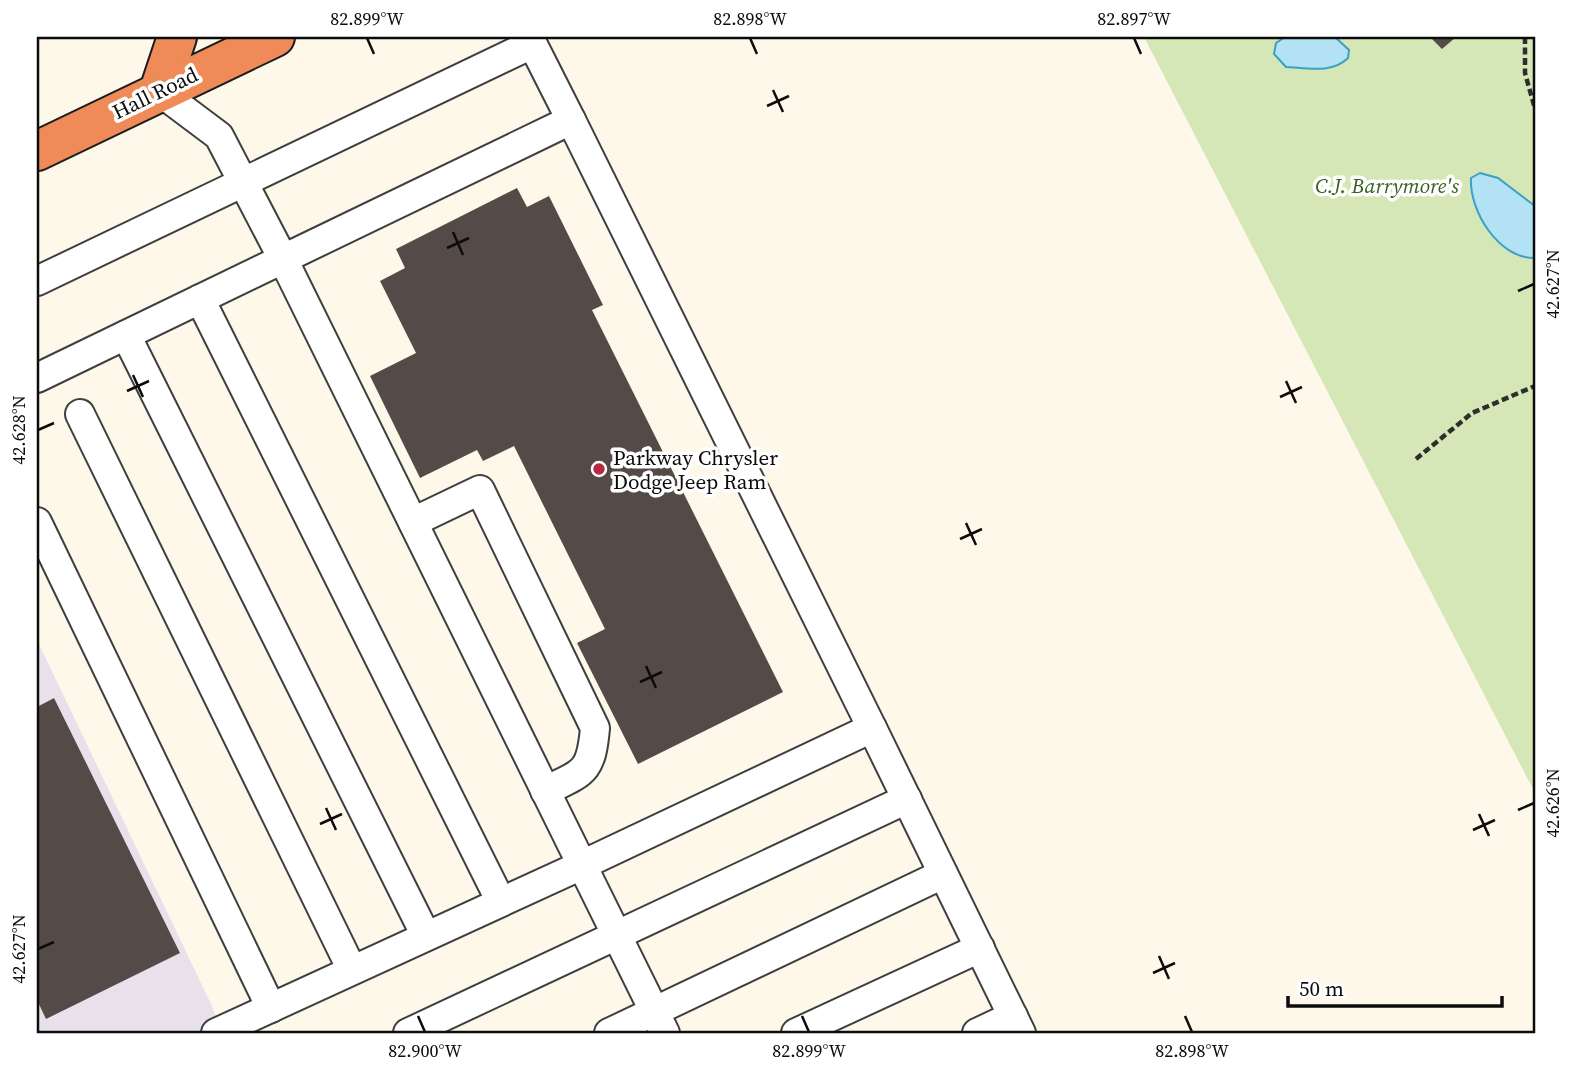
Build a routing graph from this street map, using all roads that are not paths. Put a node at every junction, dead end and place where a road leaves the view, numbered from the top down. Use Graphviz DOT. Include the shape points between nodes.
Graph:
graph roads {
  1 [pos="177,37"];
  2 [pos="275,37"];
  3 [pos="531,41"];
  4 [pos="159,91"];
  5 [pos="571,120"];
  6 [pos="37,151"];
  7 [pos="244,182"];
  8 [pos="283,259"];
  9 [pos="37,281"];
  10 [pos="200,299"];
  11 [pos="126,335"];
  12 [pos="37,378"];
  13 [pos="80,414"];
  14 [pos="37,522"];
  15 [pos="413,522"];
  16 [pos="872,728"];
  17 [pos="545,791"];
  18 [pos="906,799"];
  19 [pos="582,865"];
  20 [pos="943,874"];
  21 [pos="500,902"];
  22 [pos="426,936"];
  23 [pos="617,937"];
  24 [pos="979,948"];
  25 [pos="352,971"];
  26 [pos="271,1008"];
  27 [pos="660,1023"];
  28 [pos="1017,1025"];
  29 [pos="216,1033"];
  30 [pos="408,1033"];
  31 [pos="609,1033"];
  32 [pos="796,1033"];
  33 [pos="977,1033"];
  1 -- 4 [label="highway"];
  2 -- 4 [label="highway, Hall Road"];
  3 -- 5 [label="lane"];
  3 -- 7 [label="lane"];
  4 -- 6 [label="highway, Hall Road"];
  4 -- 7 [label="lane" via="219,136"];
  5 -- 8 [label="lane"];
  5 -- 16 [label="lane"];
  7 -- 8 [label="lane"];
  7 -- 9 [label="lane"];
  8 -- 10 [label="lane"];
  8 -- 15 [label="lane"];
  10 -- 11 [label="lane"];
  10 -- 21 [label="lane"];
  11 -- 12 [label="lane"];
  11 -- 22 [label="lane"];
  13 -- 25 [label="lane"];
  14 -- 26 [label="lane"];
  15 -- 17 [label="lane"];
  15 -- 17 [label="lane" via="480,490 595,728 588,765"];
  16 -- 18 [label="lane"];
  16 -- 19 [label="lane"];
  17 -- 19 [label="lane"];
  18 -- 20 [label="lane"];
  18 -- 23 [label="lane"];
  19 -- 21 [label="lane"];
  19 -- 23 [label="lane"];
  20 -- 24 [label="lane"];
  20 -- 27 [label="lane"];
  21 -- 22 [label="lane"];
  22 -- 25 [label="lane"];
  23 -- 27 [label="lane"];
  23 -- 30 [label="lane"];
  24 -- 28 [label="lane"];
  24 -- 32 [label="lane"];
  25 -- 26 [label="lane"];
  26 -- 29 [label="lane"];
  27 -- 31 [label="lane"];
  28 -- 33 [label="lane"];
}
